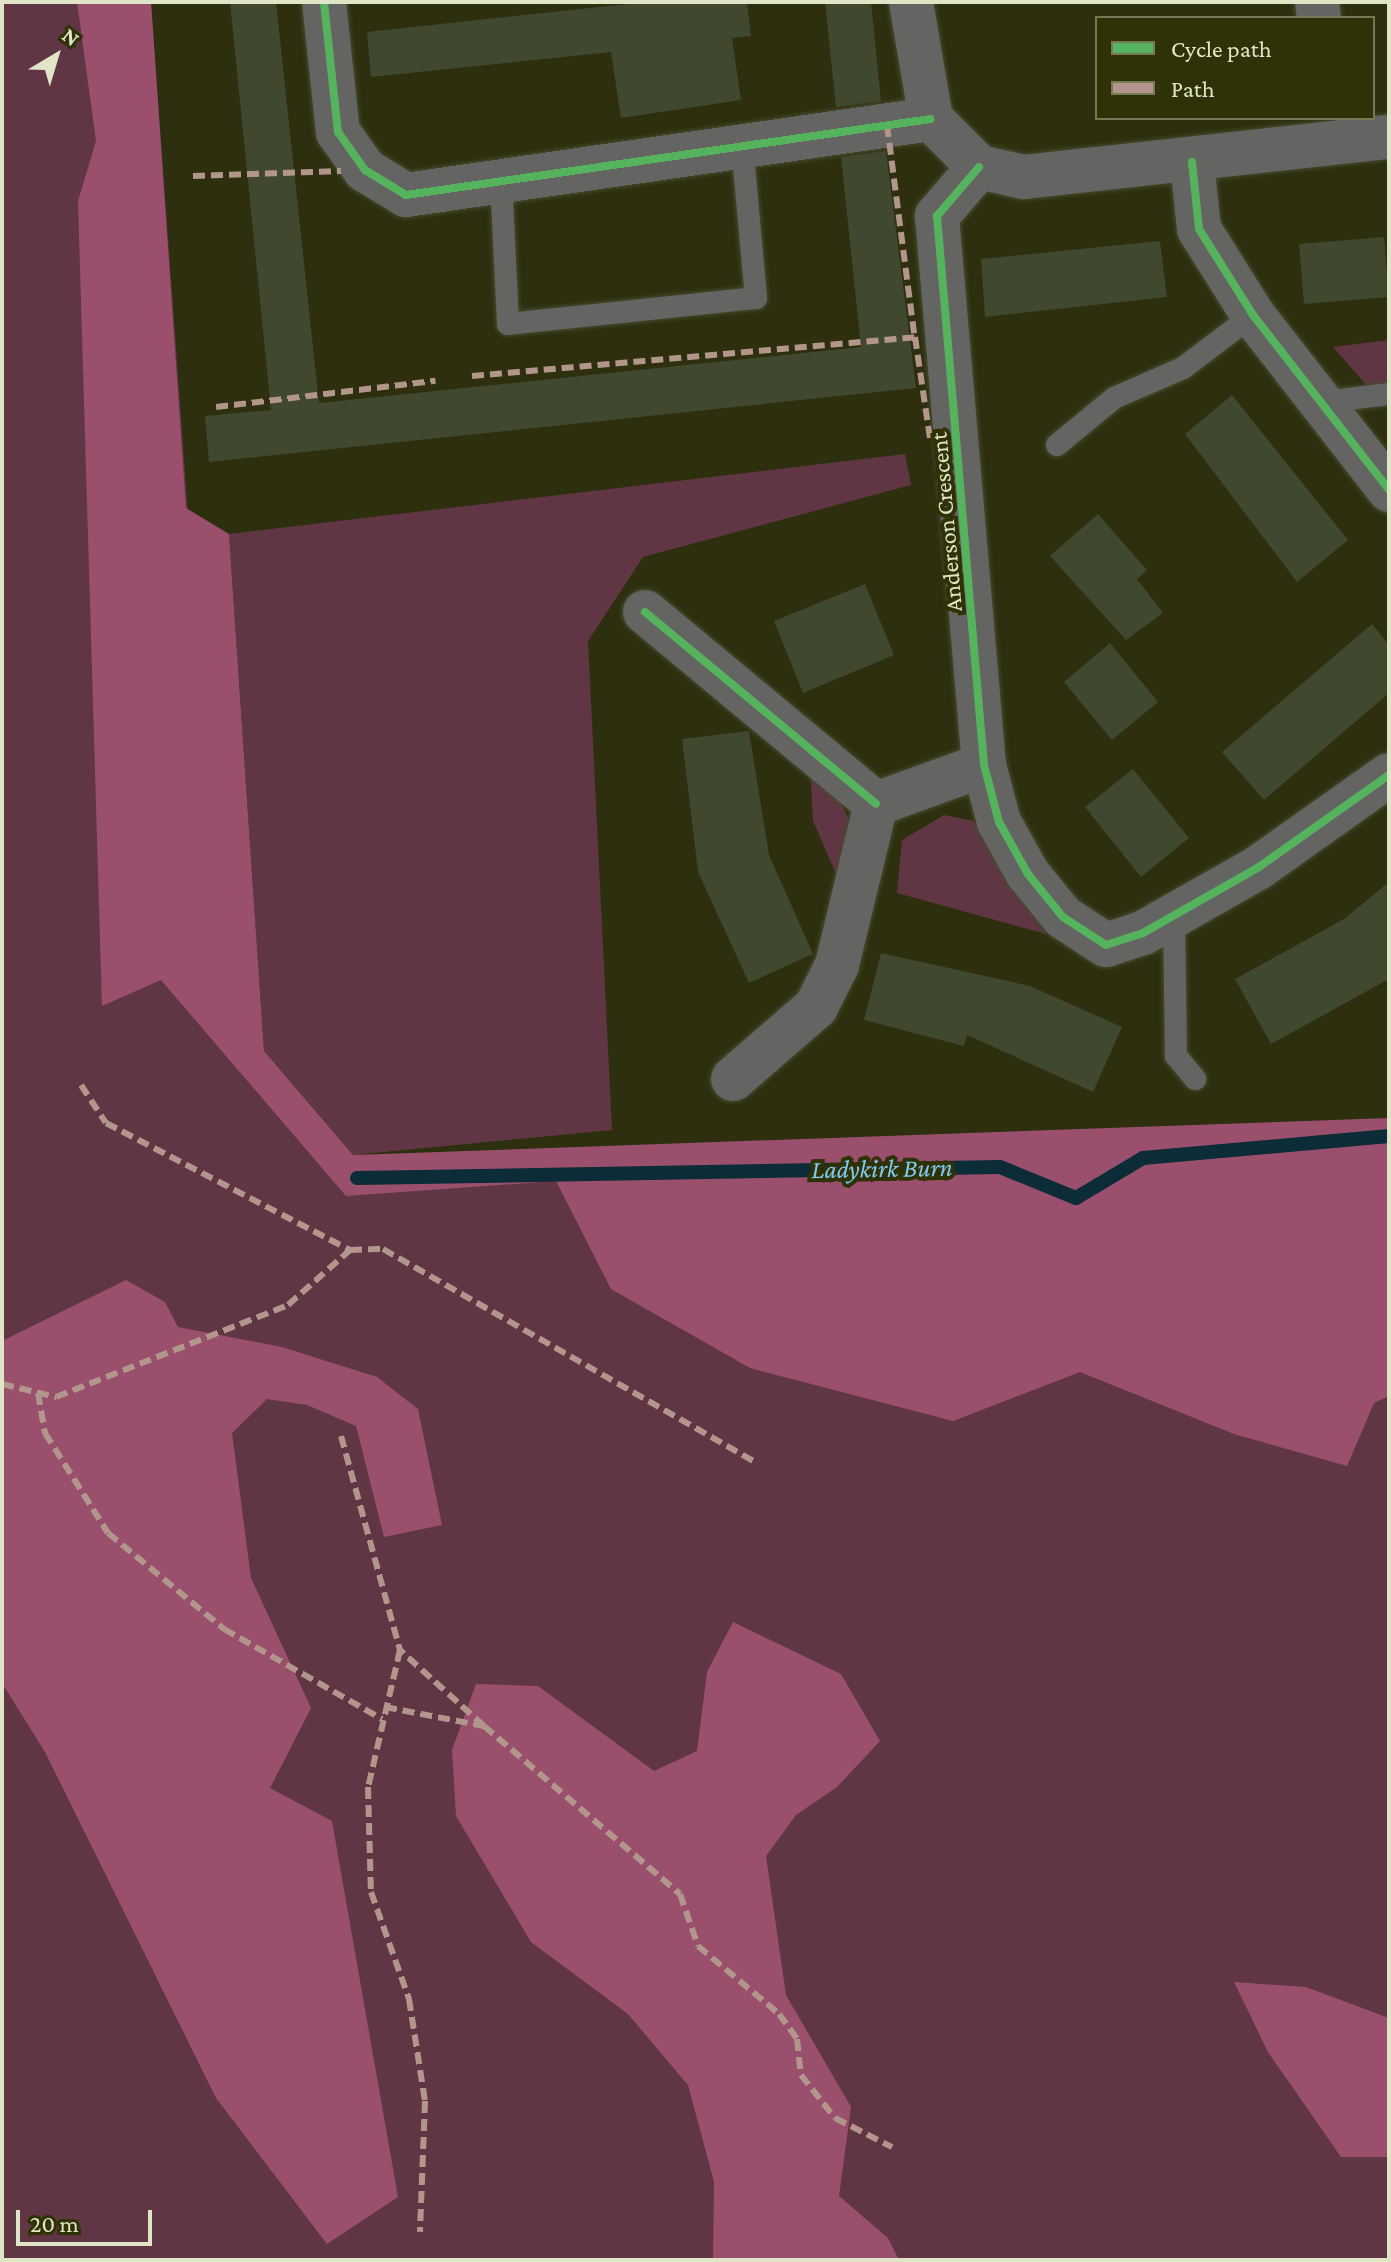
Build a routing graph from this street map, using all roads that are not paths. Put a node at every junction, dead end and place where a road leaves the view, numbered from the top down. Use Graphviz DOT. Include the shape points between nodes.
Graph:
graph roads {
  1 [pos="324,2"];
  2 [pos="911,2"];
  3 [pos="1332,130"];
  4 [pos="1389,137"];
  5 [pos="954,142"];
  6 [pos="742,143"];
  7 [pos="1192,162"];
  8 [pos="501,180"];
  9 [pos="1253,315"];
  10 [pos="1389,394"];
  11 [pos="1322,402"];
  12 [pos="1057,445"];
  13 [pos="1389,490"];
  14 [pos="645,612"];
  15 [pos="984,765"];
  16 [pos="1389,775"];
  17 [pos="876,804"];
  18 [pos="1174,916"];
  19 [pos="733,1079"];
  20 [pos="1195,1079"];
  1 -- 8 [label="street" via="338,132 365,170 406,195"];
  2 -- 5 [label="street"];
  3 -- 4 [label="street"];
  3 -- 7 [label="street"];
  5 -- 6 [label="street"];
  5 -- 7 [label="street" via="1024,177"];
  5 -- 15 [label="street, Anderson Crescent" via="937,216"];
  6 -- 8 [label="street"];
  6 -- 8 [label="lane" via="756,298 508,324"];
  7 -- 9 [label="street" via="1199,229"];
  9 -- 11 [label="street"];
  9 -- 12 [label="lane" via="1183,368 1114,398"];
  10 -- 11 [label="lane"];
  11 -- 13 [label="street"];
  14 -- 17 [label="street"];
  15 -- 17 [label="street"];
  15 -- 18 [label="street, Anderson Crescent" via="999,822 1063,917 1106,945"];
  16 -- 18 [label="street, Anderson Crescent"];
  17 -- 19 [label="street" via="837,965 816,1007"];
  18 -- 20 [label="lane" via="1176,1056"];
}
